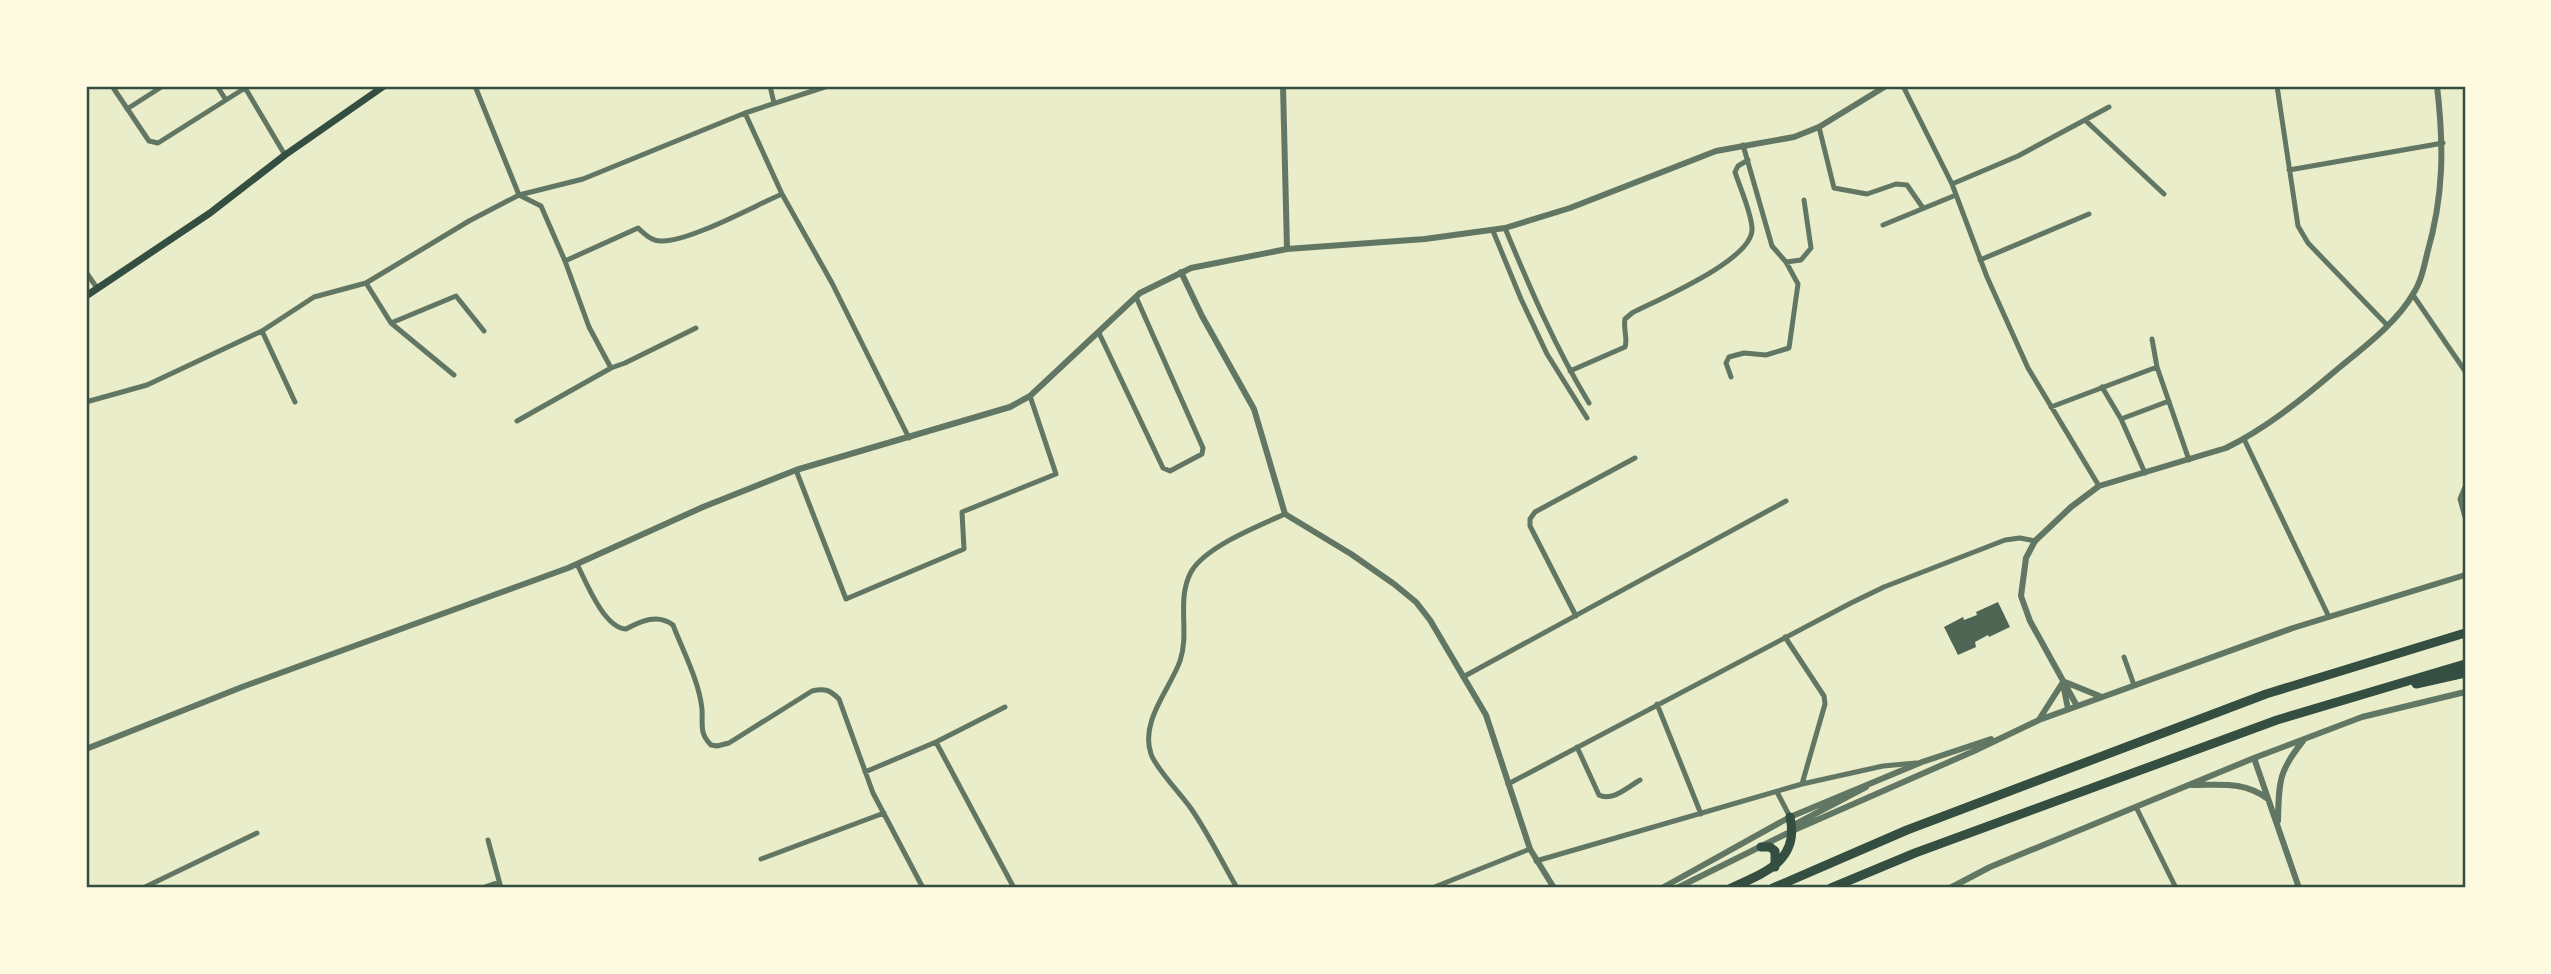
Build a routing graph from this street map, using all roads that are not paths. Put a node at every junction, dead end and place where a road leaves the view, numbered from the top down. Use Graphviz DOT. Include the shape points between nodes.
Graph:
graph roads {
  1 [pos="112,86"];
  2 [pos="163,86"];
  3 [pos="217,86"];
  4 [pos="384,86"];
  5 [pos="475,86"];
  6 [pos="770,86"];
  7 [pos="828,86"];
  8 [pos="872,86"];
  9 [pos="881,86"];
  10 [pos="1283,86"];
  11 [pos="1886,86"];
  12 [pos="1903,86"];
  13 [pos="2277,86"];
  14 [pos="2437,86"];
  15 [pos="245,87"];
  16 [pos="226,100"];
  17 [pos="774,103"];
  18 [pos="2109,107"];
  19 [pos="127,109"];
  20 [pos="746,113"];
  21 [pos="2085,120"];
  22 [pos="1819,127"];
  23 [pos="2443,143"];
  24 [pos="1743,145"];
  25 [pos="285,155"];
  26 [pos="1748,160"];
  27 [pos="2289,170"];
  28 [pos="1952,184"];
  29 [pos="782,194"];
  30 [pos="2164,194"];
  31 [pos="519,195"];
  32 [pos="1956,195"];
  33 [pos="1804,200"];
  34 [pos="1923,208"];
  35 [pos="2090,214"];
  36 [pos="1883,225"];
  37 [pos="1505,228"];
  38 [pos="1493,231"];
  39 [pos="1287,249"];
  40 [pos="1980,260"];
  41 [pos="565,261"];
  42 [pos="1786,262"];
  43 [pos="86,272"];
  44 [pos="1181,272"];
  45 [pos="366,283"];
  46 [pos="97,288"];
  47 [pos="2413,295"];
  48 [pos="86,296"];
  49 [pos="1136,297"];
  50 [pos="391,323"];
  51 [pos="2387,325"];
  52 [pos="696,328"];
  53 [pos="262,331"];
  54 [pos="484,331"];
  55 [pos="1099,333"];
  56 [pos="2152,339"];
  57 [pos="2157,367"];
  58 [pos="611,368"];
  59 [pos="1570,371"];
  60 [pos="2465,371"];
  61 [pos="454,375"];
  62 [pos="1731,377"];
  63 [pos="2102,387"];
  64 [pos="1030,396"];
  65 [pos="2169,401"];
  66 [pos="86,402"];
  67 [pos="295,402"];
  68 [pos="1589,403"];
  69 [pos="2051,407"];
  70 [pos="1587,418"];
  71 [pos="2122,419"];
  72 [pos="517,421"];
  73 [pos="909,438"];
  74 [pos="2244,439"];
  75 [pos="1635,458"];
  76 [pos="2189,460"];
  77 [pos="796,470"];
  78 [pos="2146,473"];
  79 [pos="2099,486"];
  80 [pos="2465,487"];
  81 [pos="1786,501"];
  82 [pos="1285,514"];
  83 [pos="2465,517"];
  84 [pos="2035,541"];
  85 [pos="577,564"];
  86 [pos="2465,575"];
  87 [pos="1576,615"];
  88 [pos="2329,617"];
  89 [pos="2465,634"];
  90 [pos="1785,636"];
  91 [pos="2124,657"];
  92 [pos="2465,664"];
  93 [pos="2465,673"];
  94 [pos="1463,677"];
  95 [pos="2063,682"];
  96 [pos="2397,684"];
  97 [pos="2134,685"];
  98 [pos="2465,692"];
  99 [pos="2102,697"];
  100 [pos="1657,704"];
  101 [pos="2077,706"];
  102 [pos="1004,707"];
  103 [pos="2068,709"];
  104 [pos="2039,720"];
  105 [pos="2003,736"];
  106 [pos="2305,738"];
  107 [pos="936,742"];
  108 [pos="1577,747"];
  109 [pos="86,749"];
  110 [pos="2254,758"];
  111 [pos="1922,762"];
  112 [pos="865,772"];
  113 [pos="1640,780"];
  114 [pos="1508,784"];
  115 [pos="1802,784"];
  116 [pos="2187,786"];
  117 [pos="1777,792"];
  118 [pos="2268,799"];
  119 [pos="2136,807"];
  120 [pos="884,813"];
  121 [pos="1700,814"];
  122 [pos="1791,825"];
  123 [pos="2277,826"];
  124 [pos="257,833"];
  125 [pos="488,840"];
  126 [pos="1761,847"];
  127 [pos="1530,849"];
  128 [pos="761,859"];
  129 [pos="1536,860"];
  130 [pos="1775,867"];
  131 [pos="500,885"];
  132 [pos="143,888"];
  133 [pos="482,888"];
  134 [pos="923,888"];
  135 [pos="1014,888"];
  136 [pos="1237,888"];
  137 [pos="1432,888"];
  138 [pos="1554,888"];
  139 [pos="1662,888"];
  140 [pos="1677,888"];
  141 [pos="1731,888"];
  142 [pos="1773,888"];
  143 [pos="1831,888"];
  144 [pos="1950,888"];
  145 [pos="2176,888"];
  146 [pos="2299,888"];
  1 -- 19 [label="street"];
  2 -- 19 [label="street"];
  3 -- 16 [label="street"];
  4 -- 25 [label="main road"];
  5 -- 31 [label="street"];
  6 -- 17 [label="street"];
  7 -- 17 [label="street"];
  8 -- 9 [label="street"];
  10 -- 39 [label="street"];
  11 -- 22 [label="street"];
  12 -- 28 [label="street"];
  13 -- 27 [label="street"];
  14 -- 23 [label="street"];
  15 -- 16 [label="street"];
  15 -- 25 [label="street"];
  16 -- 19 [label="street" via="158,143 149,141"];
  17 -- 20 [label="street"];
  18 -- 21 [label="street"];
  20 -- 29 [label="street"];
  20 -- 31 [label="street" via="583,179"];
  21 -- 28 [label="street"];
  21 -- 30 [label="street"];
  22 -- 24 [label="street" via="1773,143"];
  22 -- 34 [label="street" via="1834,188 1867,194 1907,185"];
  23 -- 27 [label="street"];
  23 -- 47 [label="street" via="2438,217"];
  24 -- 26 [label="street"];
  24 -- 37 [label="street"];
  25 -- 46 [label="main road" via="210,213"];
  26 -- 42 [label="street" via="1772,246"];
  26 -- 59 [label="street" via="1735,172 1752,229 1739,254 1632,313 1625,319 1625,347"];
  27 -- 51 [label="street" via="2298,226 2308,243"];
  28 -- 32 [label="street"];
  29 -- 41 [label="street" via="685,237 660,241 638,228"];
  29 -- 73 [label="street"];
  31 -- 41 [label="street" via="541,206"];
  31 -- 45 [label="street"];
  32 -- 34 [label="street"];
  32 -- 40 [label="street"];
  33 -- 42 [label="street" via="1811,248 1801,260"];
  34 -- 36 [label="street"];
  35 -- 40 [label="street"];
  37 -- 38 [label="street"];
  37 -- 59 [label="street"];
  38 -- 39 [label="street"];
  38 -- 70 [label="street" via="1547,354"];
  39 -- 44 [label="street"];
  40 -- 69 [label="street"];
  41 -- 58 [label="street" via="589,327"];
  42 -- 62 [label="street" via="1798,284 1789,348 1766,355 1729,357 1726,363"];
  43 -- 46 [label="street"];
  44 -- 49 [label="street"];
  44 -- 82 [label="street" via="1254,410"];
  45 -- 50 [label="street"];
  45 -- 53 [label="street" via="314,297"];
  46 -- 48 [label="main road"];
  47 -- 51 [label="street"];
  47 -- 60 [label="street"];
  49 -- 55 [label="street"];
  49 -- 55 [label="street" via="1202,454 1170,471 1163,468"];
  50 -- 54 [label="street" via="456,296"];
  50 -- 61 [label="street"];
  51 -- 74 [label="street" via="2315,388"];
  52 -- 58 [label="street"];
  53 -- 66 [label="street" via="146,385"];
  53 -- 67 [label="street"];
  55 -- 64 [label="street"];
  56 -- 57 [label="street"];
  57 -- 63 [label="street"];
  57 -- 65 [label="street"];
  58 -- 72 [label="street"];
  59 -- 68 [label="street"];
  63 -- 69 [label="street"];
  63 -- 71 [label="street"];
  64 -- 73 [label="street" via="1010,407"];
  64 -- 77 [label="street" via="1056,474 962,512 964,550 846,599"];
  65 -- 71 [label="street"];
  65 -- 76 [label="street"];
  69 -- 79 [label="street"];
  71 -- 78 [label="street"];
  73 -- 77 [label="street"];
  74 -- 76 [label="street"];
  74 -- 88 [label="street"];
  75 -- 87 [label="street" via="1535,512 1530,519"];
  76 -- 78 [label="street"];
  77 -- 85 [label="street"];
  78 -- 79 [label="street"];
  79 -- 84 [label="street"];
  80 -- 83 [label="street" via="2460,499"];
  81 -- 87 [label="street"];
  82 -- 94 [label="street" via="1351,554 1416,602"];
  82 -- 136 [label="street" via="1216,549 1192,570 1182,599 1181,658 1148,729 1151,756 1192,811"];
  84 -- 90 [label="street" via="2005,540 1884,587"];
  84 -- 95 [label="street" via="2026,558 2021,596"];
  85 -- 109 [label="street"];
  85 -- 112 [label="street" via="606,617 619,629 654,619 666,619 673,625 698,694 700,730 711,745 729,743 822,689 839,699"];
  86 -- 88 [label="street"];
  87 -- 94 [label="street"];
  88 -- 97 [label="street"];
  89 -- 142 [label="highway" via="2266,694 1907,831"];
  90 -- 100 [label="street"];
  90 -- 115 [label="street" via="1825,704"];
  91 -- 97 [label="street"];
  92 -- 96 [label="highway"];
  93 -- 96 [label="highway" via="2414,685"];
  94 -- 114 [label="street" via="1486,715"];
  95 -- 99 [label="street"];
  95 -- 101 [label="street"];
  95 -- 103 [label="street"];
  95 -- 104 [label="street"];
  96 -- 143 [label="highway" via="2277,720"];
  97 -- 99 [label="street"];
  98 -- 106 [label="street" via="2362,717"];
  99 -- 101 [label="street"];
  100 -- 108 [label="street"];
  100 -- 121 [label="street"];
  101 -- 103 [label="street"];
  102 -- 107 [label="street"];
  103 -- 104 [label="street"];
  104 -- 105 [label="street"];
  105 -- 111 [label="street"];
  105 -- 122 [label="street"];
  106 -- 110 [label="street"];
  106 -- 123 [label="street" via="2280,778"];
  107 -- 112 [label="street"];
  107 -- 135 [label="street"];
  108 -- 113 [label="street" via="1604,798"];
  108 -- 114 [label="street"];
  110 -- 116 [label="street"];
  110 -- 118 [label="street"];
  111 -- 115 [label="street"];
  111 -- 122 [label="street"];
  112 -- 120 [label="street"];
  114 -- 127 [label="street"];
  115 -- 117 [label="street"];
  116 -- 118 [label="street" via="2233,784"];
  116 -- 119 [label="street"];
  117 -- 121 [label="street"];
  117 -- 122 [label="street"];
  118 -- 123 [label="street"];
  119 -- 144 [label="street"];
  119 -- 145 [label="street"];
  120 -- 128 [label="street"];
  120 -- 134 [label="street"];
  121 -- 129 [label="street"];
  122 -- 126 [label="street"];
  122 -- 130 [label="highway" via="1788,848"];
  122 -- 139 [label="street"];
  123 -- 146 [label="street"];
  124 -- 132 [label="street"];
  125 -- 131 [label="street"];
  126 -- 130 [label="highway" via="1775,851"];
  126 -- 140 [label="street"];
  127 -- 129 [label="street"];
  127 -- 137 [label="street"];
  129 -- 138 [label="street"];
  130 -- 141 [label="highway"];
  131 -- 133 [label="street"];
}
